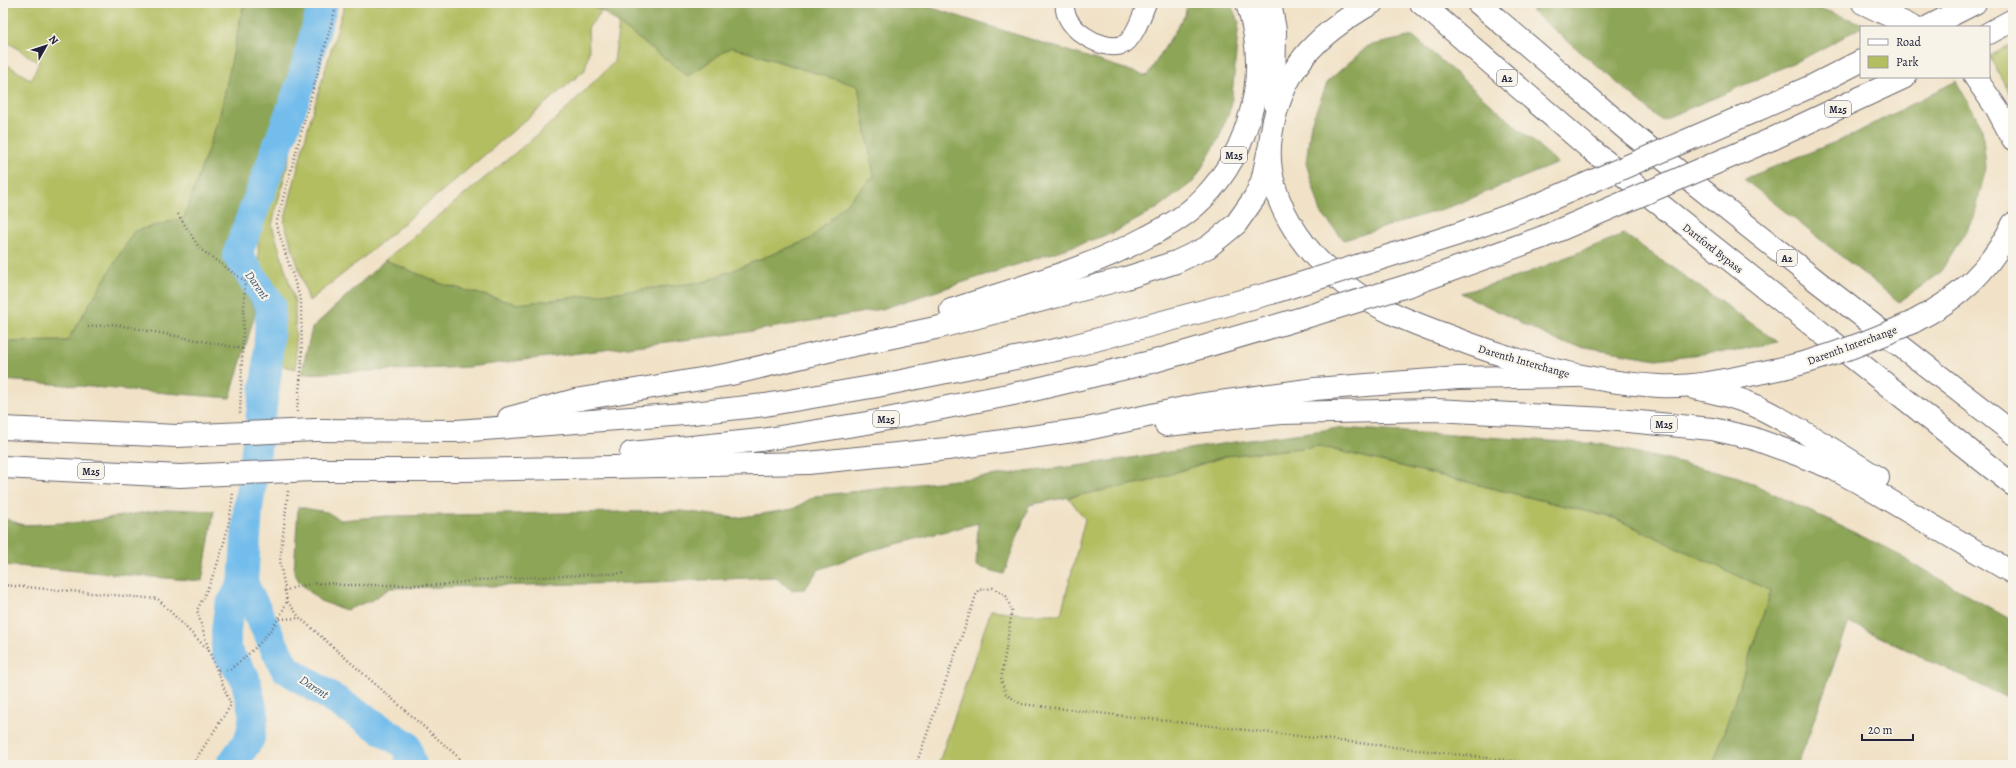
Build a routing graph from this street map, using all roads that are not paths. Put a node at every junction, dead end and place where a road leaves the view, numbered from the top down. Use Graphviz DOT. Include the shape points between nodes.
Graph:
graph roads {
  1 [pos="1065,3"];
  2 [pos="1147,3"];
  3 [pos="1247,3"];
  4 [pos="1270,3"];
  5 [pos="1372,3"];
  6 [pos="1421,3"];
  7 [pos="1478,3"];
  8 [pos="1863,3"];
  9 [pos="1970,6"];
  10 [pos="2013,20"];
  11 [pos="1911,26"];
  12 [pos="1930,26"];
  13 [pos="1990,32"];
  14 [pos="1860,62"];
  15 [pos="1903,78"];
  16 [pos="1976,78"];
  17 [pos="1274,114"];
  18 [pos="2013,139"];
  19 [pos="1269,149"];
  20 [pos="2013,224"];
  21 [pos="840,348"];
  22 [pos="1576,376"];
  23 [pos="1688,386"];
  24 [pos="3,428"];
  25 [pos="1087,429"];
  26 [pos="457,431"];
  27 [pos="2013,433"];
  28 [pos="3,467"];
  29 [pos="464,470"];
  30 [pos="2013,485"];
  31 [pos="2013,562"];
  32 [pos="2013,573"];
  1 -- 2 [label="lane" via="1064,10 1071,24 1082,36 1110,46 1123,45 1131,38"];
  3 -- 21 [label="highway, M25" via="1258,56 1256,92 1251,113 1231,161 1213,187 1193,208 1179,219 1116,254"];
  4 -- 17 [label="highway" via="1275,30"];
  5 -- 17 [label="highway, Darenth Interchange" via="1327,32 1302,58 1293,71"];
  6 -- 30 [label="highway, Dartford Bypass / A2" via="1600,158"];
  7 -- 27 [label="highway, A2" via="1634,135"];
  8 -- 11 [label="highway"];
  9 -- 12 [label="highway"];
  10 -- 13 [label="highway"];
  14 -- 26 [label="highway, M25, bridge" via="1812,86 1535,206 1458,234 1271,293 1065,348 877,386 765,404 684,414"];
  15 -- 29 [label="highway, M25, bridge" via="1772,139 1543,236 1410,285 1155,361 1070,382 867,423 762,440"];
  16 -- 18 [label="highway" via="1997,109"];
  17 -- 19 [label="highway, Darenth Interchange"];
  19 -- 21 [label="highway, M25" via="1262,181 1247,209 1221,238 1195,254 1126,278 1032,303 940,327"];
  19 -- 22 [label="highway, Darenth Interchange" via="1271,173 1285,213 1317,260 1349,288 1426,328 1499,355"];
  20 -- 23 [label="highway, Darenth Interchange, bridge" via="1992,259 1970,284 1946,303 1913,322 1812,362"];
  21 -- 26 [label="highway, M25" via="731,374 575,400"];
  22 -- 23 [label="highway, Darenth Interchange" via="1658,386"];
  22 -- 25 [label="highway, M25" via="1458,378 1315,389 1198,405"];
  23 -- 31 [label="highway" via="1761,408 1824,444"];
  24 -- 26 [label="highway, M25, bridge" via="177,436 315,430"];
  25 -- 29 [label="highway, M25" via="946,449 808,462"];
  25 -- 32 [label="highway, M25" via="1154,426 1281,413 1435,410 1607,419 1712,430 1765,442 1832,468"];
  28 -- 29 [label="highway, M25, bridge" via="180,476 313,470"];
}
